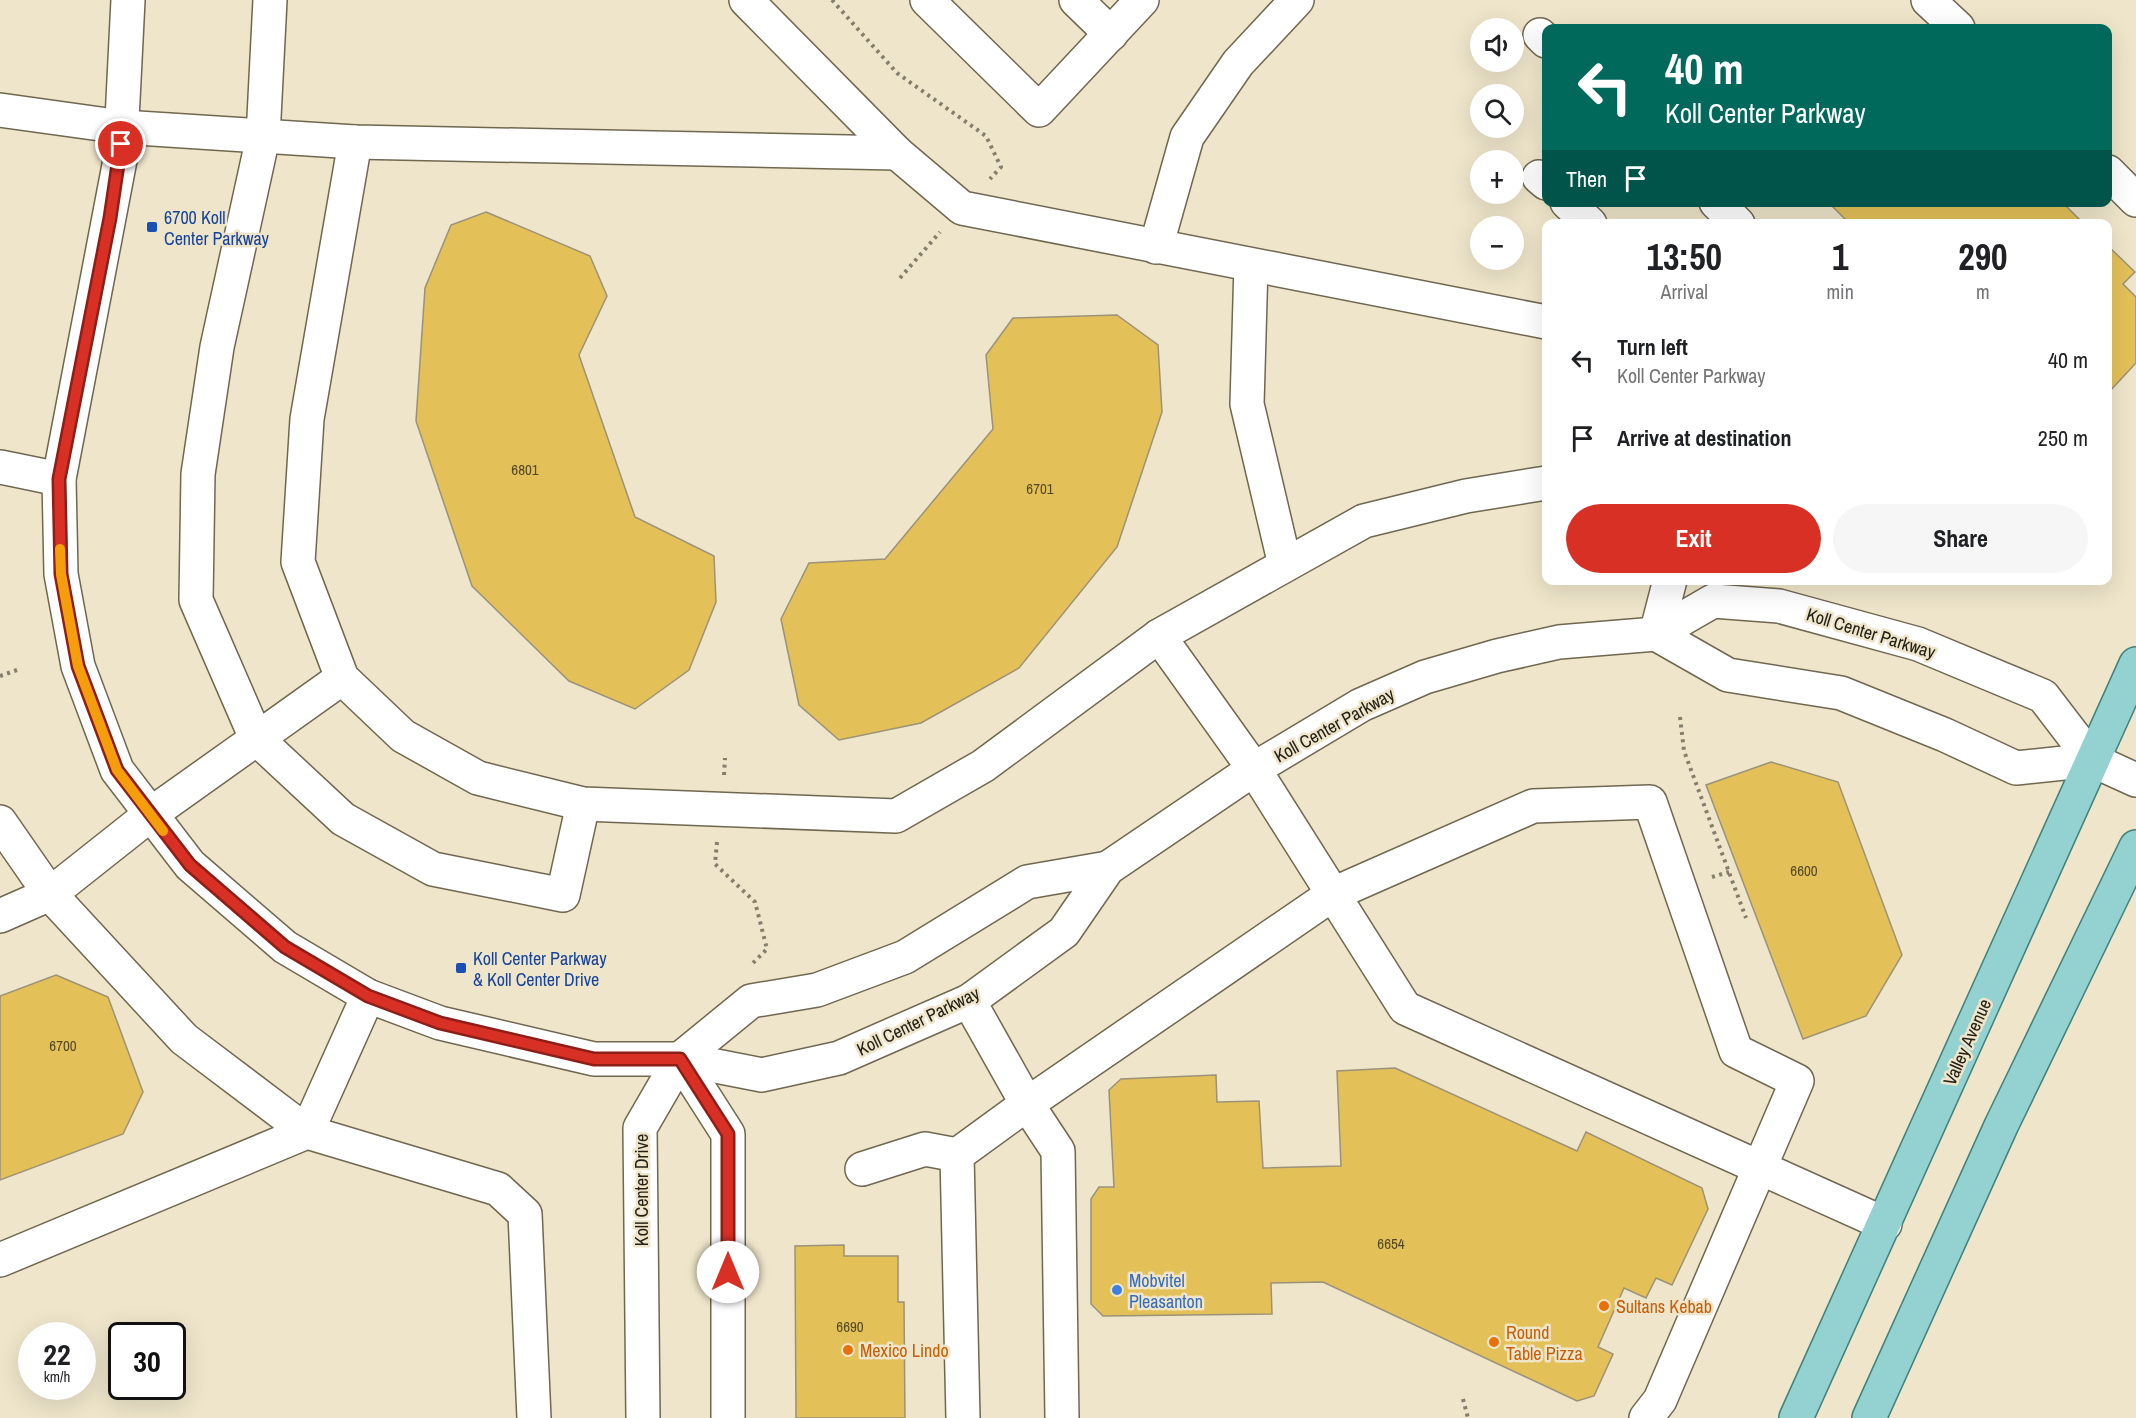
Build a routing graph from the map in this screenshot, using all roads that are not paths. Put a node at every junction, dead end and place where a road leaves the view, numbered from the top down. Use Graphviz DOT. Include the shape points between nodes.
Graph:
graph roads {
  1 [pos="128,0"];
  2 [pos="270,0"];
  3 [pos="746,0"];
  4 [pos="927,0"];
  5 [pos="1076,0"];
  6 [pos="1142,0"];
  7 [pos="1298,0"];
  8 [pos="1928,0"];
  9 [pos="1954,24"];
  10 [pos="1111,34"];
  11 [pos="0,110"];
  12 [pos="122,127"];
  13 [pos="263,137"];
  14 [pos="355,142"];
  15 [pos="897,153"];
  16 [pos="2112,176"];
  17 [pos="2136,200"];
  18 [pos="1572,207"];
  19 [pos="1721,207"];
  20 [pos="1585,219"];
  21 [pos="1733,219"];
  22 [pos="1156,247"];
  23 [pos="1251,265"];
  24 [pos="1542,321"];
  25 [pos="0,467"];
  26 [pos="59,479"];
  27 [pos="1542,484"];
  28 [pos="1285,565"];
  29 [pos="1669,585"];
  30 [pos="1656,634"];
  31 [pos="1159,636"];
  32 [pos="2136,664"];
  33 [pos="342,678"];
  34 [pos="256,738"];
  35 [pos="2092,760"];
  36 [pos="1254,770"];
  37 [pos="2136,780"];
  38 [pos="583,804"];
  39 [pos="151,814"];
  40 [pos="0,822"];
  41 [pos="2136,847"];
  42 [pos="1108,868"];
  43 [pos="50,894"];
  44 [pos="1333,894"];
  45 [pos="0,916"];
  46 [pos="368,996"];
  47 [pos="969,1001"];
  48 [pos="680,1059"];
  49 [pos="1027,1104"];
  50 [pos="307,1132"];
  51 [pos="957,1155"];
  52 [pos="1759,1168"];
  53 [pos="862,1169"];
  54 [pos="1886,1224"];
  55 [pos="0,1260"];
  56 [pos="534,1418"];
  57 [pos="643,1418"];
  58 [pos="728,1418"];
  59 [pos="963,1418"];
  60 [pos="1062,1418"];
  61 [pos="1646,1418"];
  62 [pos="1796,1418"];
  63 [pos="1869,1418"];
  1 -- 12 [label="street, Koll Center Parkway"];
  2 -- 13 [label="street"];
  3 -- 15 [label="street"];
  4 -- 10 [label="street" via="1039,110"];
  5 -- 10 [label="street"];
  6 -- 10 [label="street"];
  7 -- 22 [label="street" via="1238,63 1187,137"];
  8 -- 9 [label="street"];
  11 -- 12 [label="street"];
  12 -- 13 [label="street"];
  12 -- 26 [label="street, Koll Center Parkway" via="110,218"];
  13 -- 14 [label="street"];
  13 -- 34 [label="street" via="217,347 200,463 196,600"];
  14 -- 15 [label="street"];
  14 -- 33 [label="street" via="307,419 298,562"];
  15 -- 22 [label="street" via="962,208"];
  16 -- 17 [label="street"];
  18 -- 20 [label="street"];
  19 -- 21 [label="street"];
  22 -- 23 [label="street"];
  23 -- 24 [label="street"];
  23 -- 28 [label="street" via="1247,404"];
  25 -- 26 [label="street"];
  26 -- 39 [label="street, Koll Center Parkway" via="61,574 78,666 117,770"];
  27 -- 28 [label="street" via="1466,496 1364,521"];
  28 -- 31 [label="street"];
  29 -- 30 [label="street"];
  30 -- 35 [label="street" via="1728,675 1841,693 2016,768"];
  30 -- 35 [label="street, Koll Center Parkway" via="1713,601 1779,606 1918,644 2043,696"];
  30 -- 36 [label="street, Koll Center Parkway" via="1559,642 1425,677 1361,705"];
  31 -- 36 [label="street"];
  31 -- 38 [label="street" via="983,766 896,816"];
  32 -- 35 [label="main road, Valley Avenue"];
  33 -- 34 [label="street"];
  33 -- 38 [label="street" via="403,736 478,778"];
  34 -- 38 [label="street" via="343,819 433,869 563,895"];
  34 -- 39 [label="street"];
  35 -- 37 [label="street, Koll Center Parkway"];
  35 -- 54 [label="main road, Valley Avenue"];
  36 -- 42 [label="street, Koll Center Parkway"];
  36 -- 44 [label="street"];
  39 -- 43 [label="street"];
  39 -- 46 [label="street, Koll Center Parkway" via="190,865 285,947"];
  40 -- 43 [label="street"];
  41 -- 63 [label="main road" via="2001,1126"];
  42 -- 47 [label="street, Koll Center Parkway" via="1064,932"];
  42 -- 48 [label="street, Koll Center Parkway" via="1027,882 905,957 817,990 751,1001"];
  43 -- 45 [label="street"];
  43 -- 50 [label="street" via="184,1039"];
  44 -- 49 [label="street"];
  44 -- 52 [label="street" via="1405,1008"];
  44 -- 52 [label="street" via="1533,806 1650,801 1736,1051 1797,1081"];
  46 -- 48 [label="street, Koll Center Parkway" via="440,1023 594,1059"];
  46 -- 50 [label="street"];
  47 -- 48 [label="street, Koll Center Parkway" via="839,1058 762,1075"];
  47 -- 49 [label="street"];
  48 -- 57 [label="street, Koll Center Drive" via="640,1128"];
  48 -- 58 [label="street" via="728,1134"];
  49 -- 51 [label="street"];
  49 -- 60 [label="street" via="1058,1151"];
  50 -- 55 [label="street"];
  50 -- 56 [label="street" via="498,1189 525,1214"];
  51 -- 53 [label="street" via="926,1149"];
  51 -- 59 [label="street"];
  52 -- 54 [label="street"];
  52 -- 61 [label="street" via="1660,1400"];
  54 -- 62 [label="main road, Valley Avenue"];
}
